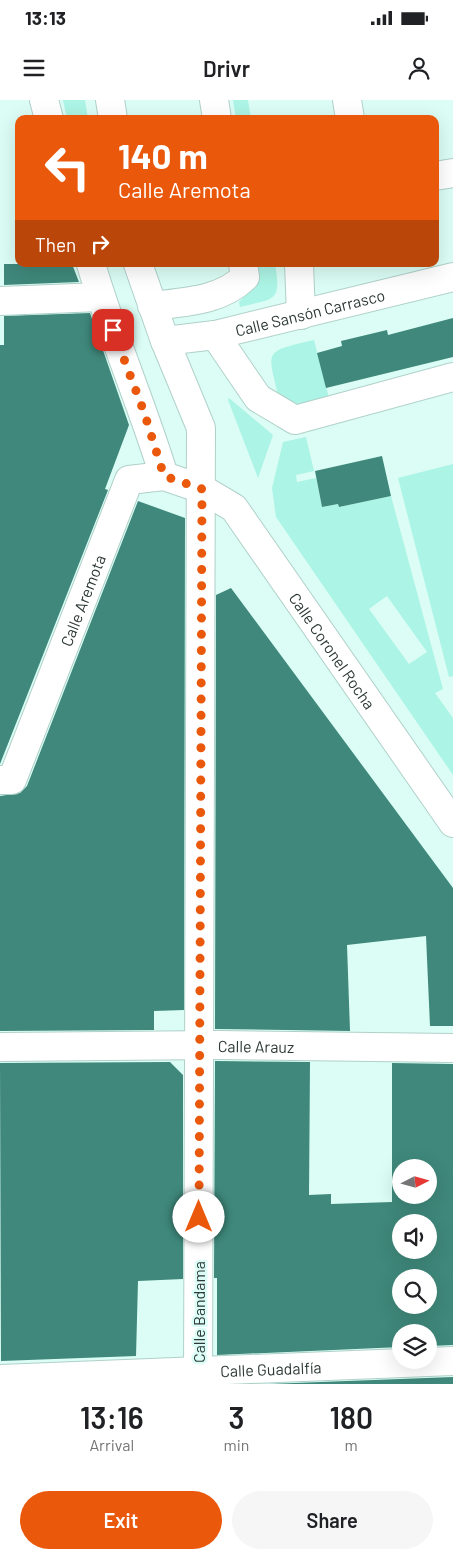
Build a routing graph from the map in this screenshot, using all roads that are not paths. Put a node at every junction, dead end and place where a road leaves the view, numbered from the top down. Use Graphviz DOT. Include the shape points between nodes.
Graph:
graph roads {
  1 [pos="44,100"];
  2 [pos="110,100"];
  3 [pos="214,100"];
  4 [pos="347,100"];
  5 [pos="48,115"];
  6 [pos="112,115"];
  7 [pos="216,115"];
  8 [pos="349,115"];
  9 [pos="453,173"];
  10 [pos="439,175"];
  11 [pos="92,267"];
  12 [pos="139,267"];
  13 [pos="243,267"];
  14 [pos="299,267"];
  15 [pos="453,277"];
  16 [pos="100,297"];
  17 [pos="0,301"];
  18 [pos="152,306"];
  19 [pos="301,315"];
  20 [pos="215,335"];
  21 [pos="165,341"];
  22 [pos="453,378"];
  23 [pos="164,476"];
  24 [pos="202,489"];
  25 [pos="0,780"];
  26 [pos="453,823"];
  27 [pos="200,1045"];
  28 [pos="0,1047"];
  29 [pos="453,1048"];
  30 [pos="453,1360"];
  31 [pos="198,1377"];
  32 [pos="0,1379"];
  1 -- 5 [label="street"];
  2 -- 6 [label="street"];
  3 -- 7 [label="street"];
  4 -- 8 [label="street"];
  9 -- 10 [label="street"];
  11 -- 16 [label="street"];
  12 -- 18 [label="street, Calle Bandama"];
  13 -- 18 [label="street" via="245,277 234,288 207,298"];
  14 -- 19 [label="street"];
  15 -- 19 [label="street, Calle Sansón Carrasco"];
  16 -- 17 [label="street"];
  16 -- 23 [label="street" via="144,412"];
  18 -- 21 [label="street, Calle Bandama"];
  19 -- 20 [label="street, Calle Sansón Carrasco"];
  20 -- 21 [label="street, Calle Sansón Carrasco"];
  20 -- 22 [label="street" via="258,398 295,420"];
  21 -- 24 [label="street, Calle Bandama" via="201,428"];
  23 -- 24 [label="street, Calle Aremota"];
  23 -- 25 [label="street, Calle Aremota" via="129,480 12,780"];
  24 -- 26 [label="street, Calle Coronel Rocha" via="234,508"];
  24 -- 27 [label="street, Calle Bandama"];
  27 -- 28 [label="street, Calle Arauz"];
  27 -- 29 [label="street, Calle Arauz"];
  27 -- 31 [label="street, Calle Bandama"];
  30 -- 31 [label="street, Calle Guadalfía"];
  31 -- 32 [label="street, Calle Guadalfía"];
}
